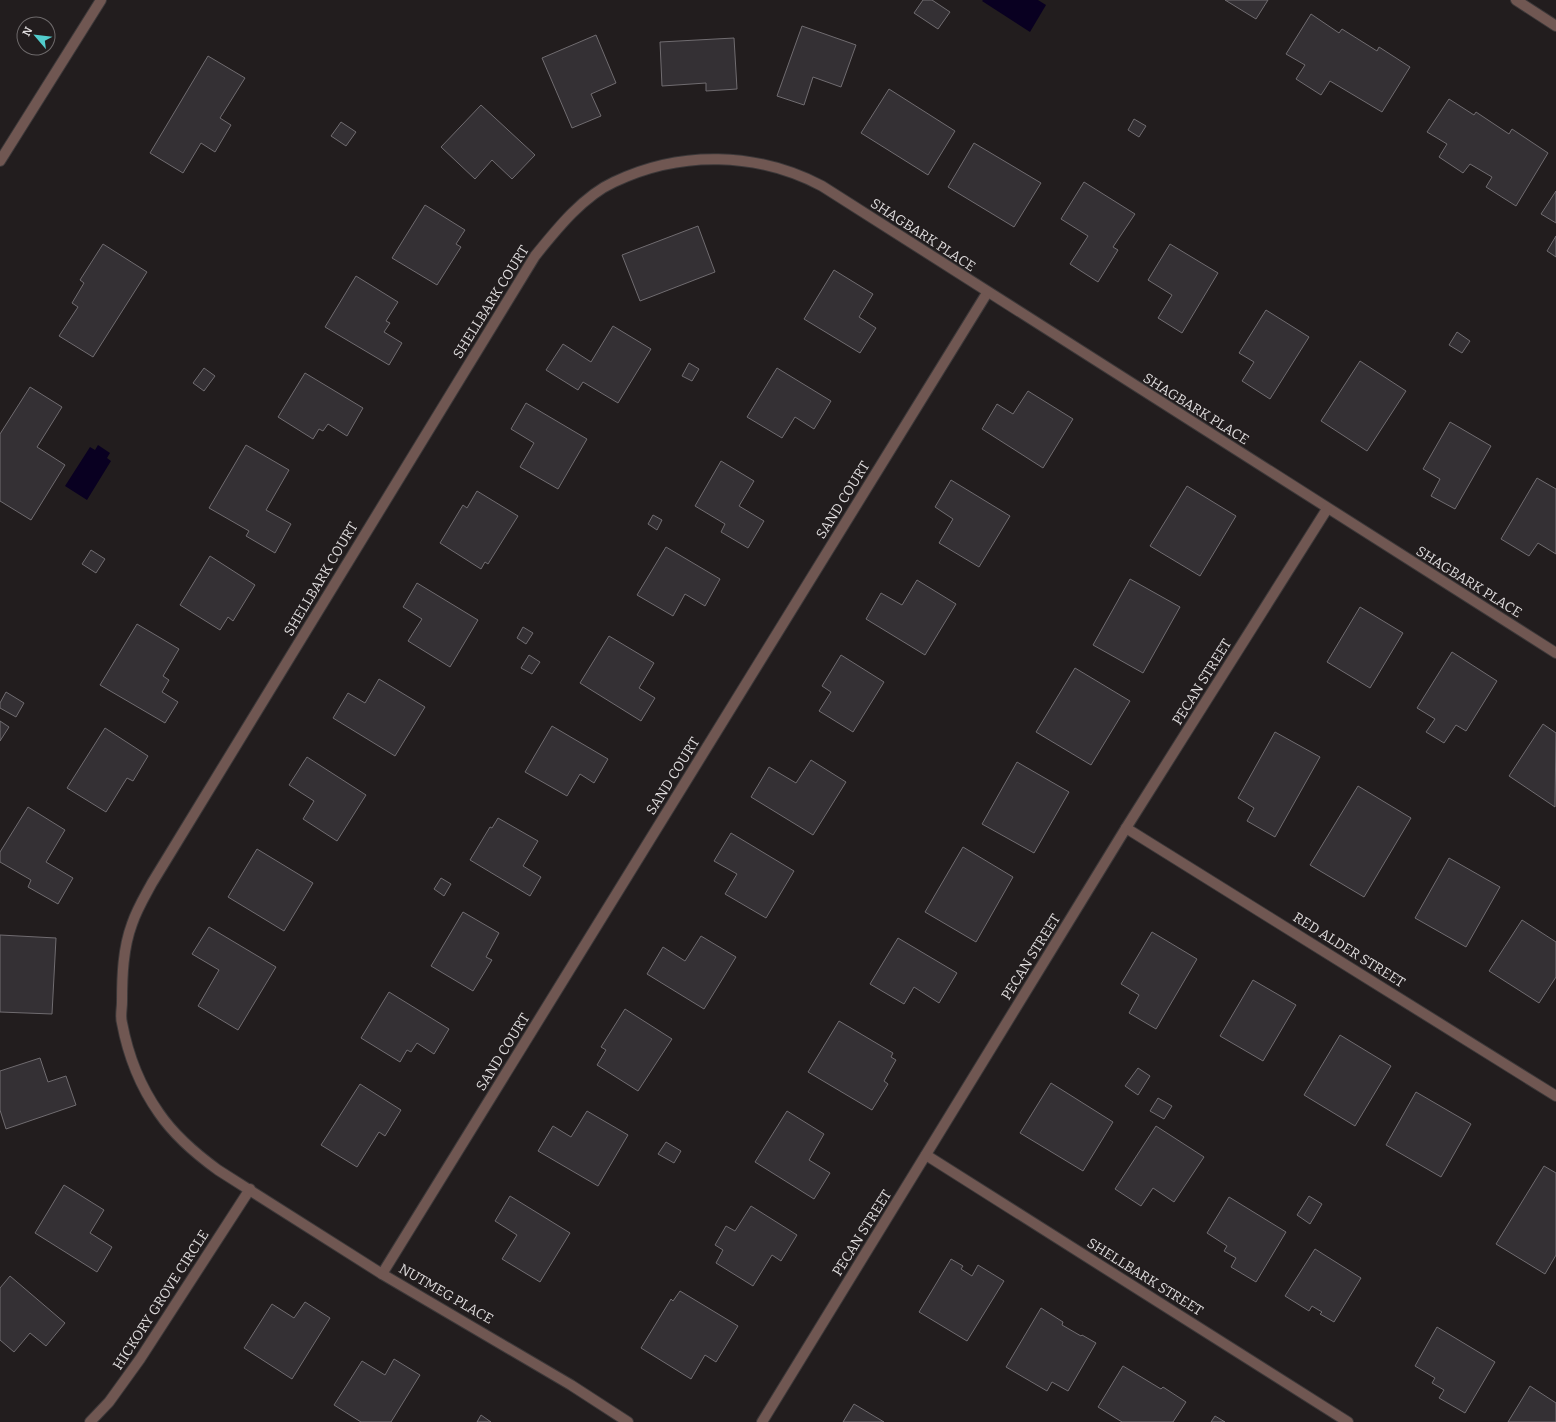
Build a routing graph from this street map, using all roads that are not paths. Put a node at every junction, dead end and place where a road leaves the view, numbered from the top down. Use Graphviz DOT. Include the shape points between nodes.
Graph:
graph roads {
  1 [pos="101,0"];
  2 [pos="1519,1"];
  3 [pos="1556,26"];
  4 [pos="0,161"];
  5 [pos="822,186"];
  6 [pos="987,293"];
  7 [pos="1327,509"];
  8 [pos="1556,654"];
  9 [pos="1126,828"];
  10 [pos="1556,1096"];
  11 [pos="926,1155"];
  12 [pos="250,1189"];
  13 [pos="382,1274"];
  14 [pos="90,1422"];
  15 [pos="628,1422"];
  16 [pos="762,1422"];
  17 [pos="1348,1422"];
  1 -- 4 [label="street"];
  2 -- 3 [label="street"];
  5 -- 6 [label="street, SHAGBARK PLACE"];
  5 -- 12 [label="street, SHELLBARK COURT" via="791,173 758,164 718,158 682,160 650,168 613,182 588,199 562,224 535,256 141,902 124,955 121,1021 131,1057 145,1091 159,1114 200,1156"];
  6 -- 7 [label="street, SHAGBARK PLACE"];
  6 -- 13 [label="street, SAND COURT"];
  7 -- 8 [label="street, SHAGBARK PLACE"];
  7 -- 9 [label="street, PECAN STREET"];
  9 -- 10 [label="street, RED ALDER STREET"];
  9 -- 11 [label="street, PECAN STREET"];
  11 -- 16 [label="street, PECAN STREET"];
  11 -- 17 [label="street, SHELLBARK STREET"];
  12 -- 13 [label="street, NUTMEG PLACE"];
  12 -- 14 [label="street, HICKORY GROVE CIRCLE" via="140,1358 109,1402"];
  13 -- 15 [label="street, NUTMEG PLACE" via="571,1385"];
}
